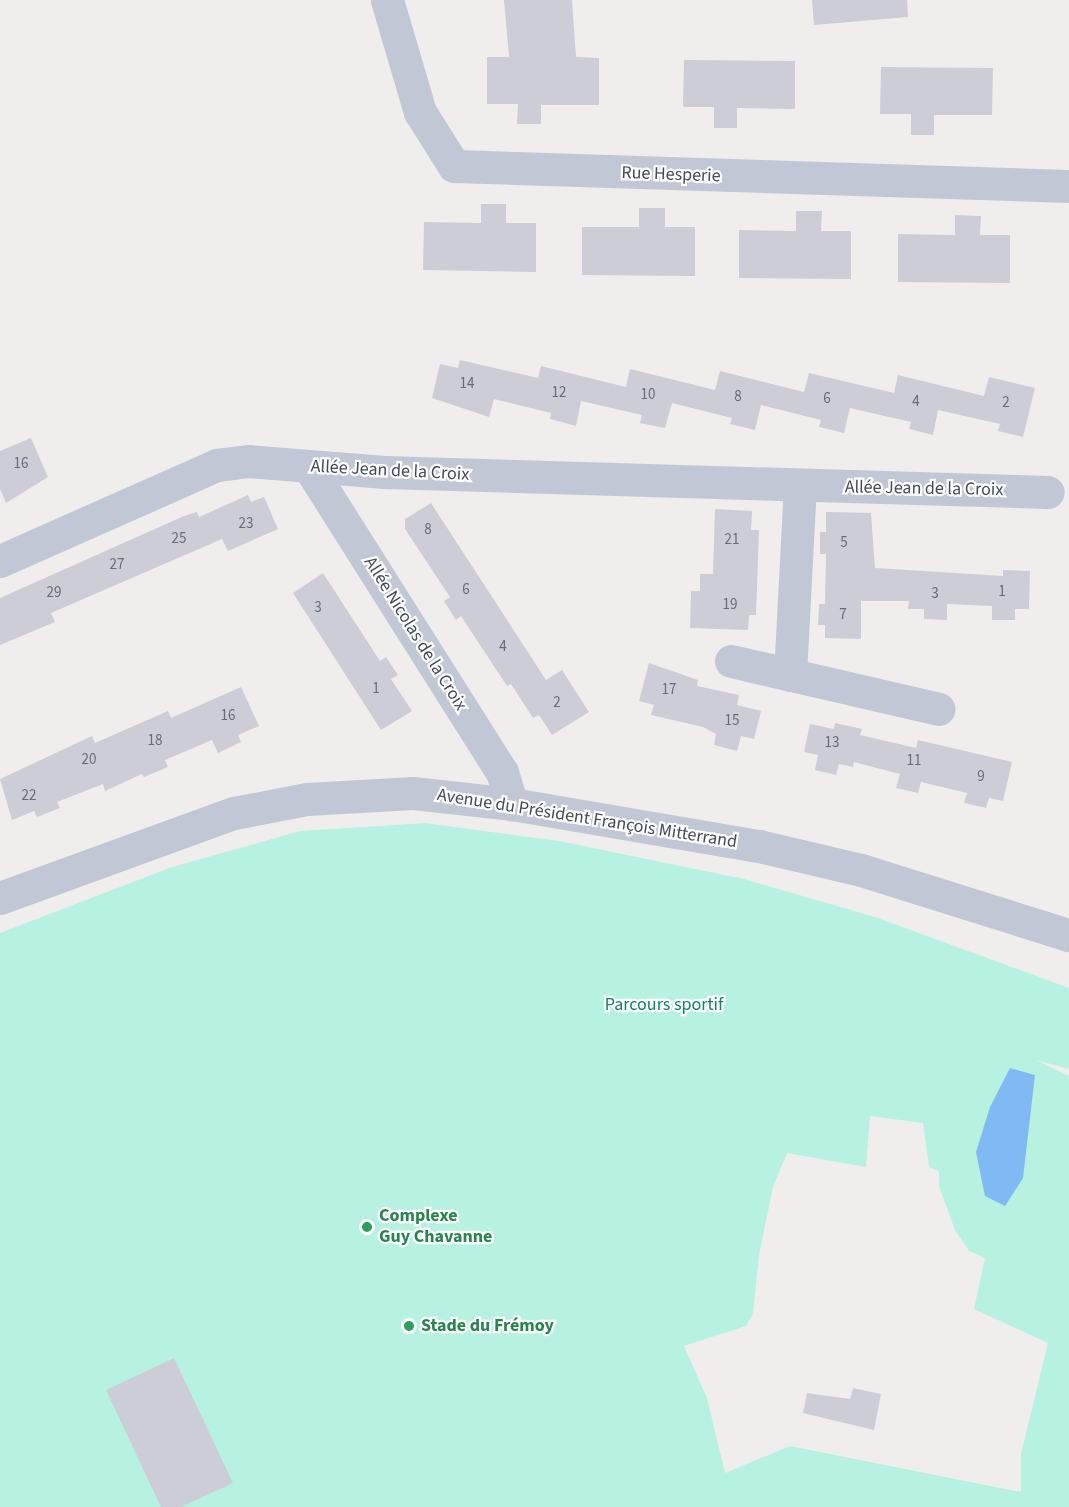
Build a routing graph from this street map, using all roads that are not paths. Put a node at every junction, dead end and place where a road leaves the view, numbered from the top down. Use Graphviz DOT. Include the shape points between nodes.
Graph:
graph roads {
  1 [pos="387,0"];
  2 [pos="1069,186"];
  3 [pos="309,467"];
  4 [pos="800,486"];
  5 [pos="1048,492"];
  6 [pos="0,561"];
  7 [pos="731,661"];
  8 [pos="790,675"];
  9 [pos="939,709"];
  10 [pos="512,804"];
  11 [pos="0,898"];
  12 [pos="1069,935"];
  1 -- 2 [label="street, Rue Hesperie" via="420,111 454,166"];
  3 -- 4 [label="street, Allée Jean de la Croix"];
  3 -- 6 [label="street, Allée Jean de la Croix" via="248,461 217,465"];
  3 -- 10 [label="street, Allée Nicolas de la Croix" via="502,772"];
  4 -- 5 [label="street, Allée Jean de la Croix"];
  4 -- 8 [label="street"];
  7 -- 8 [label="street"];
  8 -- 9 [label="street"];
  10 -- 11 [label="street, Avenue du Président François Mitterrand" via="413,793 276,804 199,823"];
  10 -- 12 [label="street, Avenue du Président François Mitterrand" via="816,858"];
}
